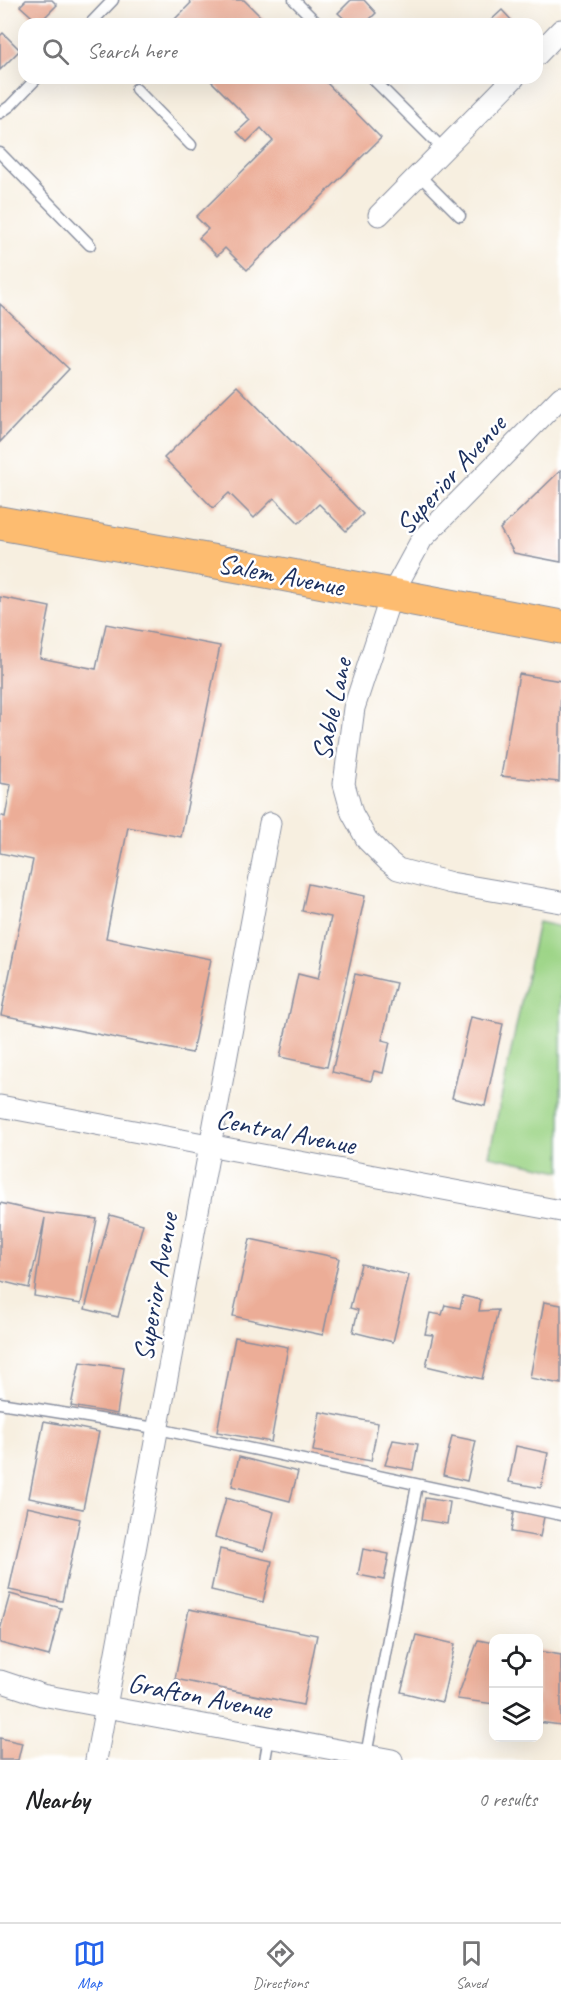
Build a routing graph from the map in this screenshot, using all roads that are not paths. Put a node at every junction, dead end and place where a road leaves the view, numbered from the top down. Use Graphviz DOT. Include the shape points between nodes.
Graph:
graph roads {
  1 [pos="113,0"];
  2 [pos="294,0"];
  3 [pos="96,18"];
  4 [pos="312,18"];
  5 [pos="561,30"];
  6 [pos="543,49"];
  7 [pos="31,84"];
  8 [pos="378,84"];
  9 [pos="508,84"];
  10 [pos="136,89"];
  11 [pos="0,113"];
  12 [pos="191,146"];
  13 [pos="444,150"];
  14 [pos="0,153"];
  15 [pos="419,175"];
  16 [pos="379,215"];
  17 [pos="460,216"];
  18 [pos="90,245"];
  19 [pos="561,397"];
  20 [pos="0,523"];
  21 [pos="391,596"];
  22 [pos="561,627"];
  23 [pos="270,824"];
  24 [pos="561,902"];
  25 [pos="0,1106"];
  26 [pos="209,1145"];
  27 [pos="561,1211"];
  28 [pos="0,1403"];
  29 [pos="158,1430"];
  30 [pos="417,1485"];
  31 [pos="561,1515"];
  32 [pos="0,1682"];
  33 [pos="106,1706"];
  34 [pos="269,1737"];
  35 [pos="340,1755"];
  36 [pos="366,1755"];
  37 [pos="96,1760"];
  38 [pos="265,1760"];
  39 [pos="392,1760"];
  1 -- 3 [label="lane"];
  2 -- 4 [label="lane"];
  5 -- 6 [label="street"];
  7 -- 11 [label="lane"];
  8 -- 13 [label="lane"];
  9 -- 13 [label="street"];
  10 -- 12 [label="lane"];
  13 -- 15 [label="street"];
  14 -- 18 [label="lane"];
  15 -- 16 [label="street"];
  15 -- 17 [label="lane"];
  19 -- 21 [label="street, Superior Avenue" via="422,539"];
  20 -- 21 [label="main road, Salem Avenue"];
  21 -- 22 [label="main road, Salem Avenue"];
  21 -- 24 [label="street, Sable Lane" via="354,708 344,784 352,813 367,840 398,869 451,883"];
  23 -- 26 [label="street, Superior Avenue"];
  25 -- 26 [label="street, Central Avenue"];
  26 -- 27 [label="street, Central Avenue"];
  26 -- 29 [label="street, Superior Avenue"];
  28 -- 29 [label="lane"];
  29 -- 30 [label="lane"];
  29 -- 33 [label="street, Superior Avenue"];
  30 -- 31 [label="lane"];
  30 -- 36 [label="lane"];
  32 -- 33 [label="street, Grafton Avenue" via="42,1695"];
  33 -- 34 [label="street, Grafton Avenue"];
  33 -- 37 [label="street, Superior Avenue"];
  34 -- 35 [label="street, Grafton Avenue"];
  34 -- 38 [label="lane"];
  35 -- 36 [label="street, Grafton Avenue"];
  36 -- 39 [label="street, Grafton Avenue"];
}
